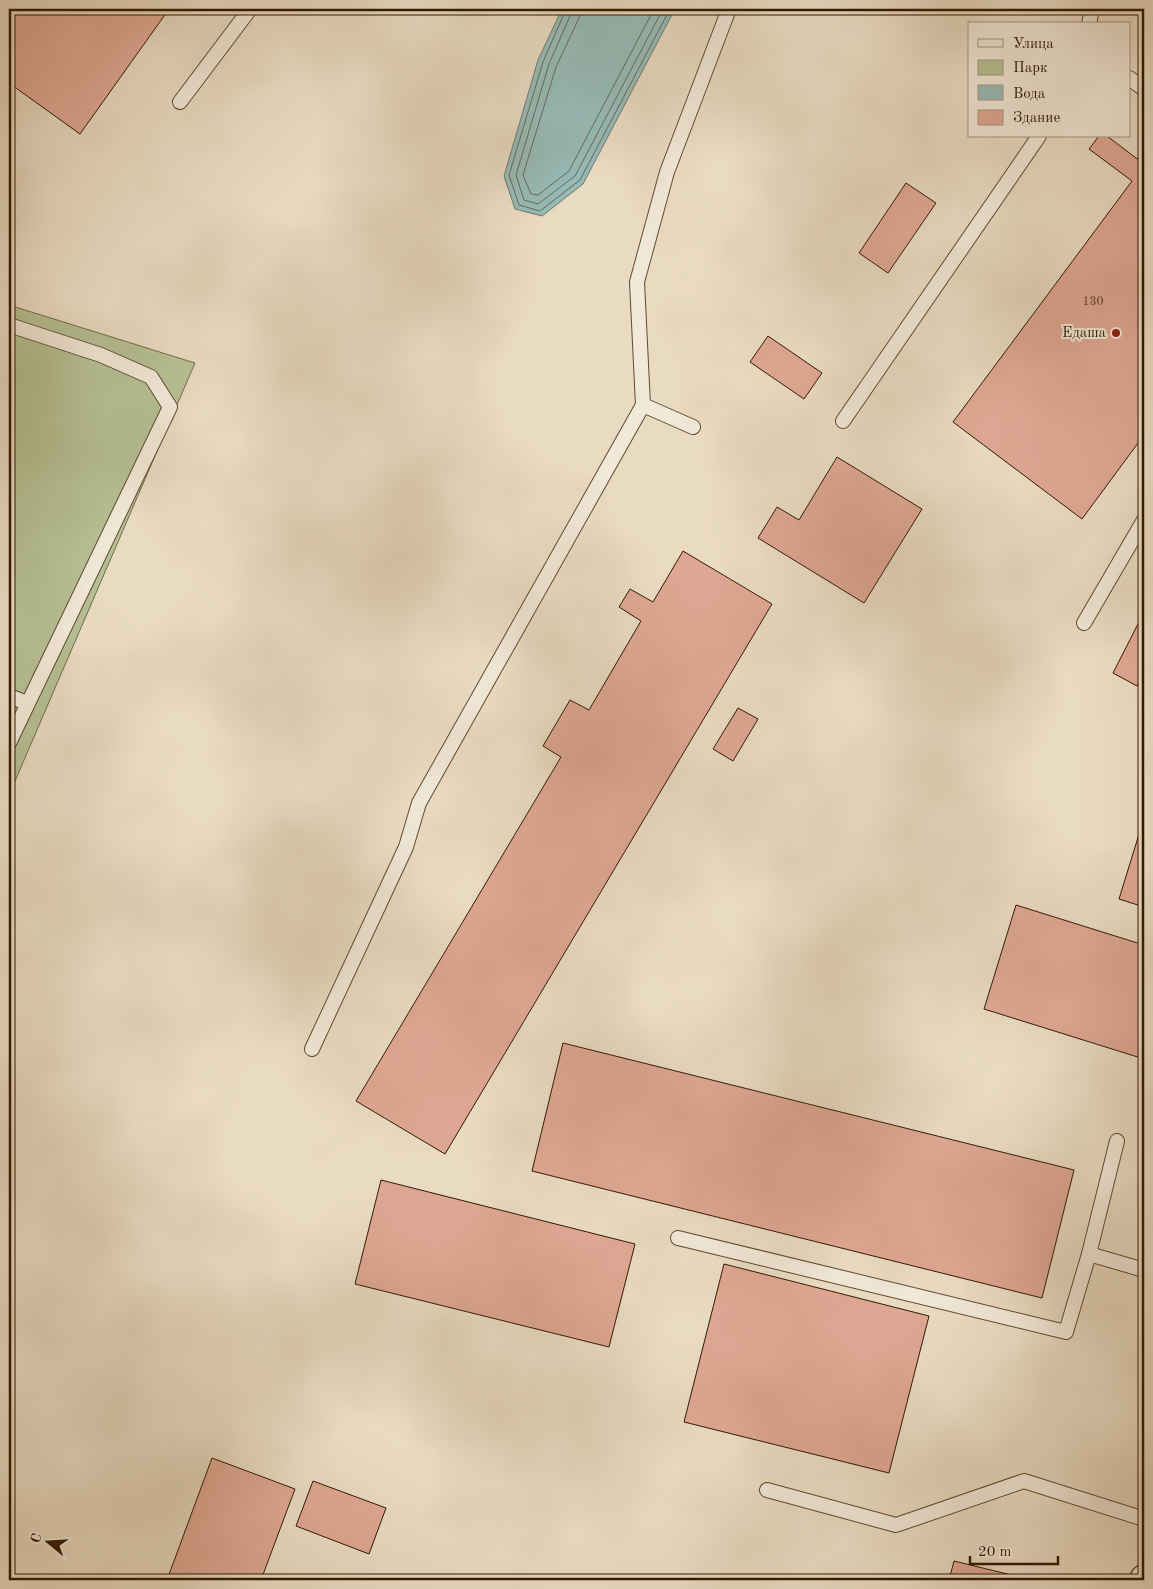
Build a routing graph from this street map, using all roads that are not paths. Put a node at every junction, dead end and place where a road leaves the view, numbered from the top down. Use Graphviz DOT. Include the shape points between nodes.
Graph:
graph roads {
  1 [pos="250,9"];
  2 [pos="729,9"];
  3 [pos="1092,9"];
  4 [pos="1089,22"];
  5 [pos="1130,79"];
  6 [pos="1144,89"];
  7 [pos="180,102"];
  8 [pos="1038,138"];
  9 [pos="9,325"];
  10 [pos="643,405"];
  11 [pos="843,422"];
  12 [pos="693,427"];
  13 [pos="1144,520"];
  14 [pos="1084,622"];
  15 [pos="9,696"];
  16 [pos="28,703"];
  17 [pos="9,743"];
  18 [pos="312,1049"];
  19 [pos="1117,1141"];
  20 [pos="678,1238"];
  21 [pos="1089,1254"];
  22 [pos="1144,1270"];
  23 [pos="767,1490"];
  24 [pos="1144,1519"];
  1 -- 7 [label="lane"];
  2 -- 10 [label="lane" via="667,172 637,282"];
  3 -- 4 [label="lane"];
  5 -- 6 [label="lane"];
  8 -- 11 [label="lane"];
  9 -- 16 [label="lane" via="101,355 151,377 170,407"];
  10 -- 12 [label="lane"];
  10 -- 18 [label="lane" via="420,803 406,847"];
  13 -- 14 [label="lane"];
  15 -- 16 [label="lane"];
  16 -- 17 [label="lane"];
  19 -- 21 [label="lane"];
  20 -- 21 [label="lane" via="1066,1332"];
  21 -- 22 [label="lane"];
  23 -- 24 [label="lane" via="896,1525 1024,1481"];
}
